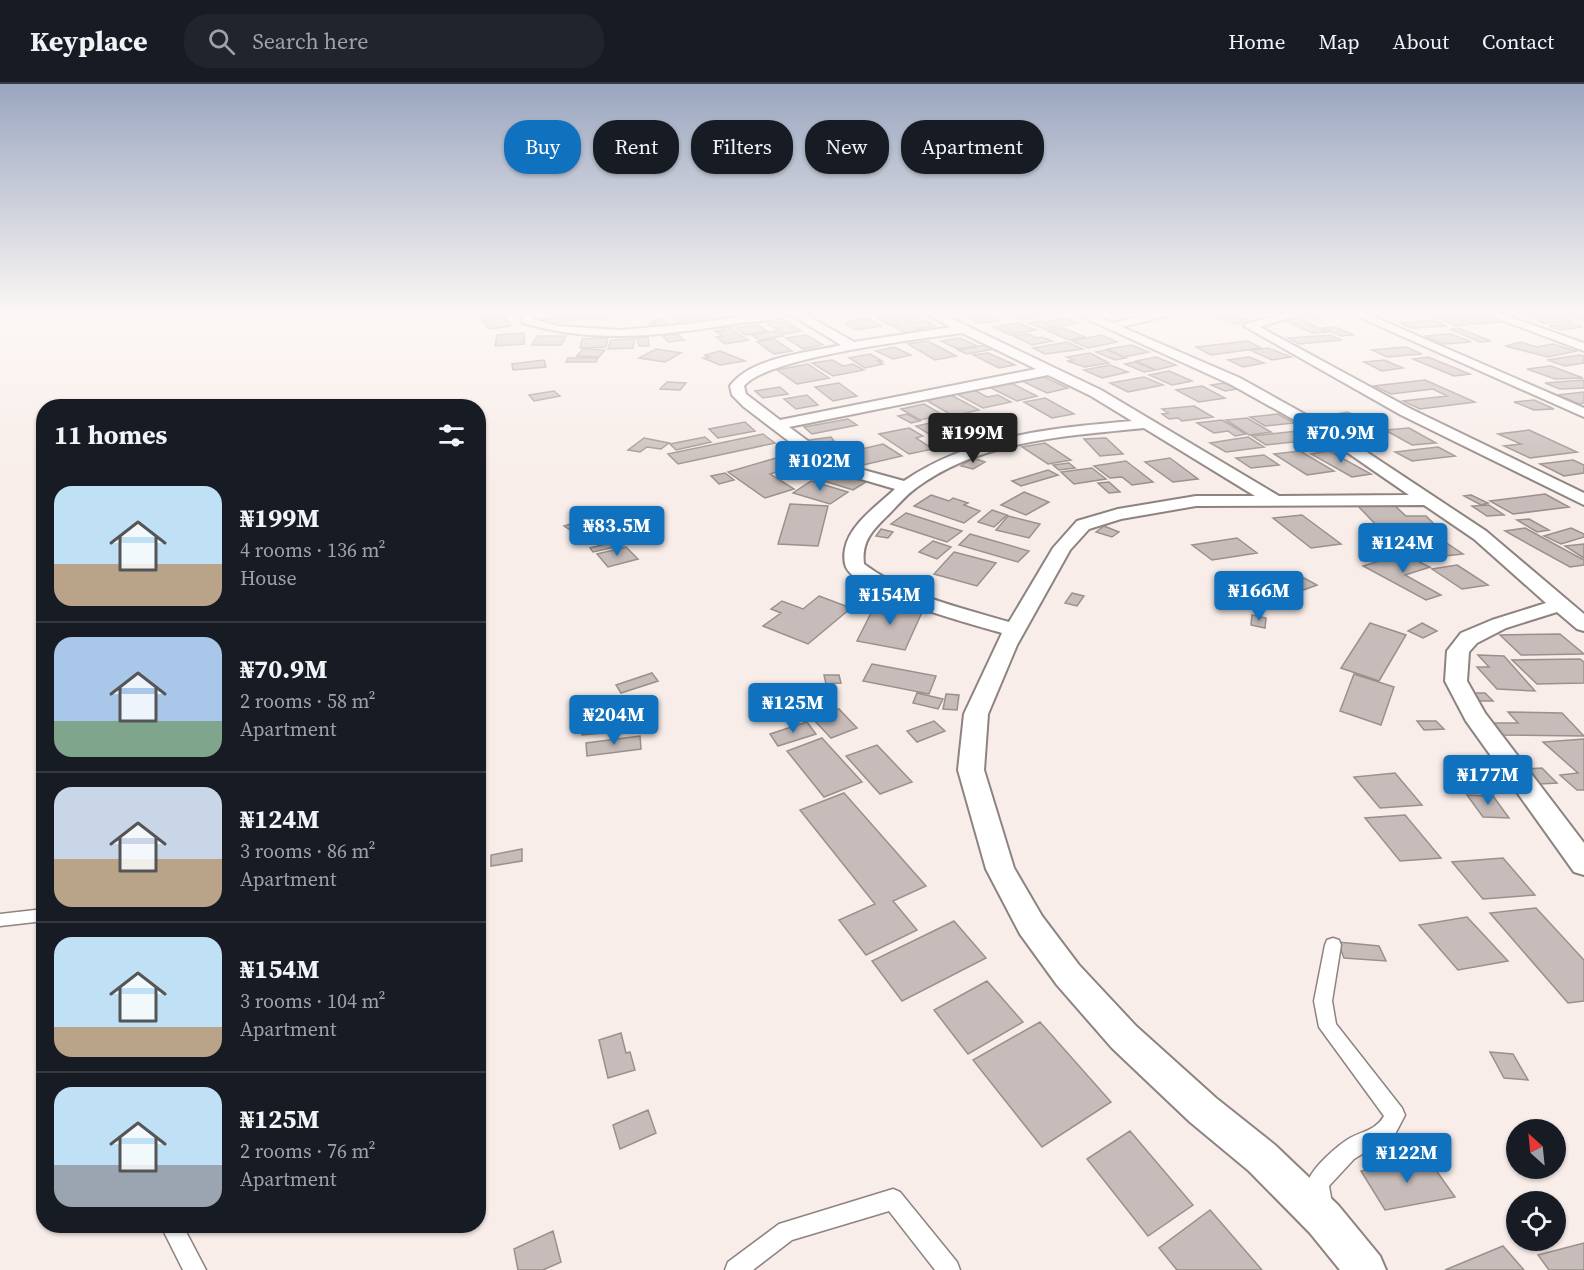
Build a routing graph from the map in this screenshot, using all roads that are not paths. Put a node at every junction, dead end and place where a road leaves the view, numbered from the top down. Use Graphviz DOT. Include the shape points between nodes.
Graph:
graph roads {
  1 [pos="761,368"];
  2 [pos="1047,368"];
  3 [pos="1207,368"];
  4 [pos="1327,368"];
  5 [pos="1482,368"];
  6 [pos="1051,370"];
  7 [pos="1584,413"];
  8 [pos="1144,424"];
  9 [pos="777,425"];
  10 [pos="907,488"];
  11 [pos="1274,500"];
  12 [pos="1426,500"];
  13 [pos="1584,500"];
  14 [pos="1559,605"];
  15 [pos="1584,625"];
  16 [pos="1015,630"];
  17 [pos="1584,864"];
  18 [pos="36,916"];
  19 [pos="0,920"];
  20 [pos="1333,945"];
  21 [pos="1324,1219"];
  22 [pos="176,1233"];
  23 [pos="195,1270"];
  24 [pos="736,1270"];
  25 [pos="949,1270"];
  26 [pos="1366,1270"];
  1 -- 9 [label="street" via="745,376 737,386 739,395"];
  2 -- 6 [label="street"];
  3 -- 12 [label="street" via="1329,434"];
  4 -- 13 [label="street"];
  5 -- 7 [label="street"];
  6 -- 8 [label="street"];
  6 -- 9 [label="street"];
  8 -- 10 [label="street" via="1029,436 974,451"];
  8 -- 11 [label="street"];
  9 -- 10 [label="street" via="821,458 843,469"];
  10 -- 16 [label="street" via="858,535 853,554 855,566 871,580 908,597"];
  11 -- 12 [label="street"];
  11 -- 16 [label="street" via="1196,501 1118,514 1083,525 1062,548"];
  12 -- 14 [label="street" via="1480,535"];
  14 -- 15 [label="street"];
  14 -- 17 [label="street" via="1468,638 1458,651 1456,681 1474,716"];
  16 -- 21 [label="street" via="976,714 971,770 1000,869 1031,926 1068,975 1124,1037 1262,1158"];
  18 -- 19 [label="lane"];
  20 -- 21 [label="lane" via="1323,1001 1328,1028 1395,1115 1385,1133 1362,1141 1339,1156 1318,1183"];
  21 -- 26 [label="street"];
  22 -- 23 [label="lane"];
  24 -- 25 [label="lane" via="786,1231 893,1199"];
}
